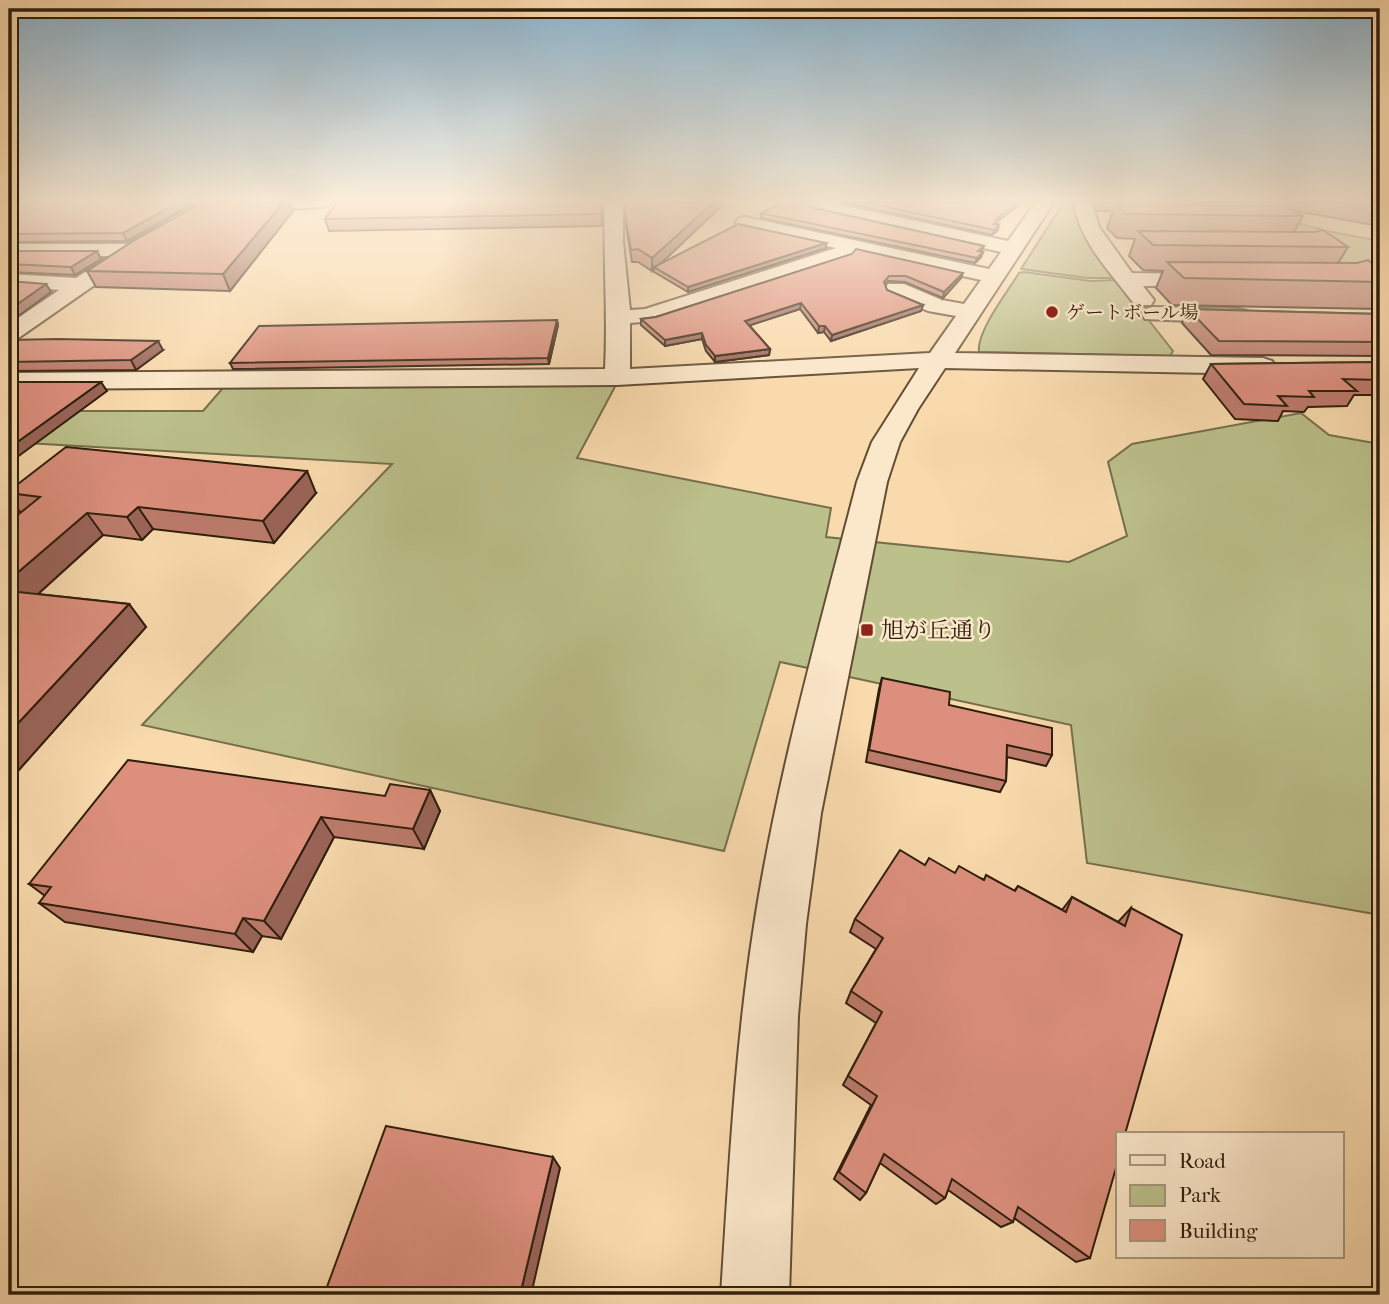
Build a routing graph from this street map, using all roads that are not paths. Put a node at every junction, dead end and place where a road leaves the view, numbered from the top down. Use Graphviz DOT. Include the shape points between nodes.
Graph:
graph roads {
  1 [pos="113,263"];
  2 [pos="615,263"];
  3 [pos="812,263"];
  4 [pos="934,263"];
  5 [pos="1002,263"];
  6 [pos="1114,263"];
  7 [pos="790,270"];
  8 [pos="993,276"];
  9 [pos="1127,279"];
  10 [pos="1234,280"];
  11 [pos="818,283"];
  12 [pos="14,284"];
  13 [pos="79,285"];
  14 [pos="896,289"];
  15 [pos="726,290"];
  16 [pos="755,304"];
  17 [pos="669,309"];
  18 [pos="968,312"];
  19 [pos="1153,314"];
  20 [pos="619,317"];
  21 [pos="1260,317"];
  22 [pos="693,324"];
  23 [pos="9,334"];
  24 [pos="39,345"];
  25 [pos="935,360"];
  26 [pos="11,364"];
  27 [pos="1193,366"];
  28 [pos="1287,366"];
  29 [pos="617,377"];
  30 [pos="755,1295"];
  1 -- 13 [label="street"];
  2 -- 20 [label="street"];
  3 -- 7 [label="street"];
  4 -- 8 [label="street"];
  5 -- 8 [label="street"];
  6 -- 9 [label="street"];
  7 -- 11 [label="street"];
  7 -- 15 [label="street"];
  8 -- 18 [label="street"];
  9 -- 10 [label="street"];
  9 -- 19 [label="street"];
  12 -- 13 [label="street"];
  13 -- 23 [label="street"];
  14 -- 18 [label="street" via="936,306"];
  15 -- 16 [label="street"];
  15 -- 17 [label="street"];
  17 -- 20 [label="street"];
  17 -- 22 [label="street"];
  18 -- 25 [label="street"];
  19 -- 21 [label="street"];
  19 -- 27 [label="street"];
  20 -- 29 [label="street"];
  24 -- 26 [label="street"];
  25 -- 27 [label="street"];
  25 -- 29 [label="street"];
  25 -- 30 [label="street" via="886,442 872,482 802,789 766,1045"];
  26 -- 29 [label="street"];
  27 -- 28 [label="street"];
}
